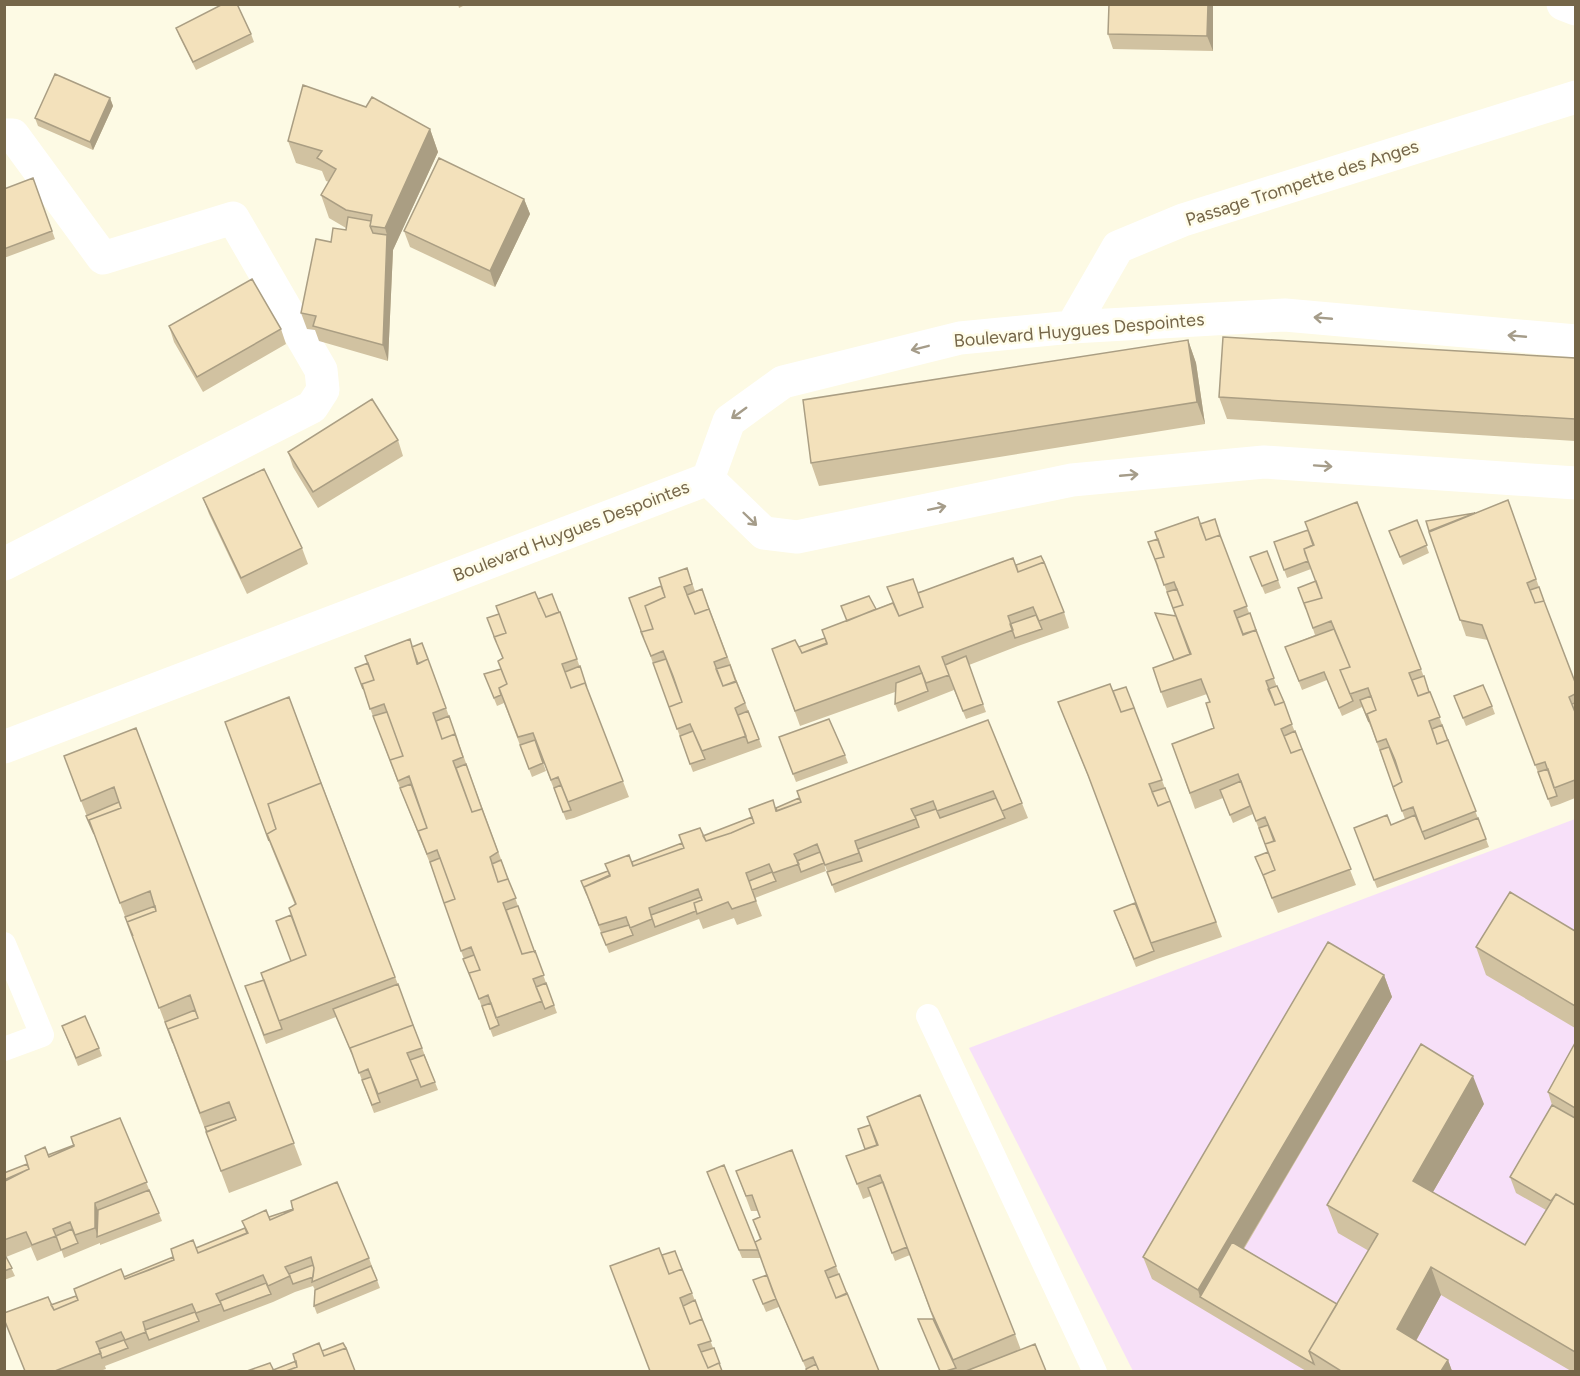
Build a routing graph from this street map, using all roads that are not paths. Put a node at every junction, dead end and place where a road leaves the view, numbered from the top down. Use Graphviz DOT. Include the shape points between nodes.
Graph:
graph roads {
  1 [pos="1563,4"];
  2 [pos="1575,9"];
  3 [pos="1575,97"];
  4 [pos="4,135"];
  5 [pos="1072,327"];
  6 [pos="1575,341"];
  7 [pos="708,479"];
  8 [pos="1575,483"];
  9 [pos="4,564"];
  10 [pos="4,747"];
  11 [pos="4,944"];
  12 [pos="928,1016"];
  13 [pos="4,1049"];
  14 [pos="1095,1371"];
  1 -- 2 [label="street"];
  3 -- 5 [label="street, Passage Trompette des Anges" via="1183,220 1118,247"];
  4 -- 9 [label="street" via="13,135 103,258 233,218 321,370 323,390 312,407"];
  6 -- 5 [label="street, Boulevard Huygues Despointes, one-way" via="1285,315"];
  5 -- 7 [label="street, Boulevard Huygues Despointes, one-way" via="960,338 783,382 729,421"];
  7 -- 8 [label="street, one-way" via="764,533 797,537 1072,480 1264,462"];
  7 -- 10 [label="street, Boulevard Huygues Despointes"];
  11 -- 13 [label="lane" via="42,1035"];
  12 -- 14 [label="lane"];
}
